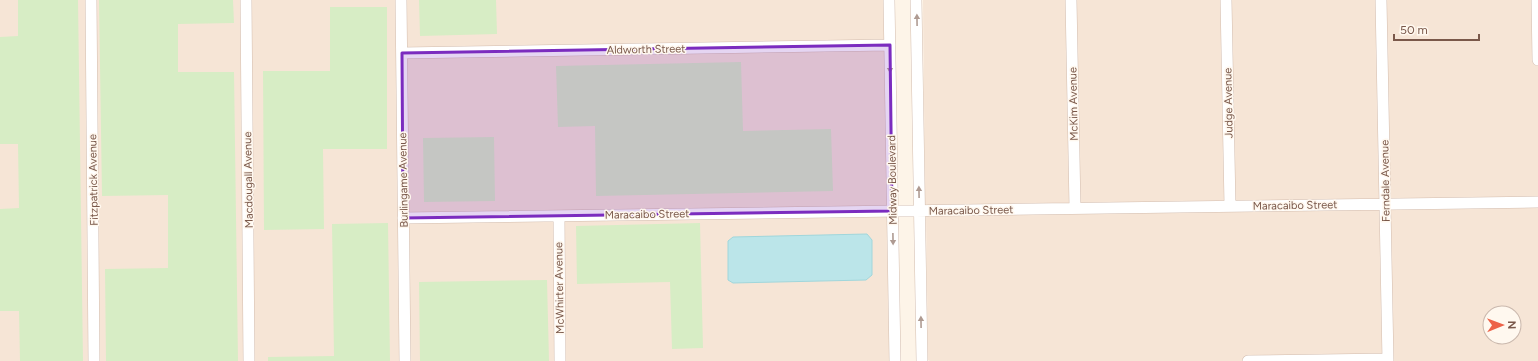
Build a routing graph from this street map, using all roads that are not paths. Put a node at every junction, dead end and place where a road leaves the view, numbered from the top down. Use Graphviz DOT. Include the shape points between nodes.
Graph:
graph roads {
  1 [pos="91,0"];
  2 [pos="246,0"];
  3 [pos="401,0"];
  4 [pos="889,0"];
  5 [pos="916,0"];
  6 [pos="1071,0"];
  7 [pos="1226,0"];
  8 [pos="1381,0"];
  9 [pos="1537,0"];
  10 [pos="890,45"];
  11 [pos="402,53"];
  12 [pos="1538,60"];
  13 [pos="1538,202"];
  14 [pos="1385,204"];
  15 [pos="1230,206"];
  16 [pos="1075,208"];
  17 [pos="919,210"];
  18 [pos="892,211"];
  19 [pos="559,216"];
  20 [pos="403,218"];
  21 [pos="1388,360"];
  22 [pos="94,361"];
  23 [pos="250,361"];
  24 [pos="405,361"];
  25 [pos="560,361"];
  26 [pos="895,361"];
  27 [pos="922,361"];
  28 [pos="1248,361"];
  1 -- 22 [label="street, Fitzpatrick Avenue"];
  2 -- 23 [label="street, Macdougall Avenue"];
  3 -- 11 [label="street, Burlingame Avenue"];
  4 -- 10 [label="street, Midway Boulevard"];
  17 -- 5 [label="street, one-way"];
  6 -- 16 [label="street, McKim Avenue"];
  7 -- 15 [label="street, Judge Avenue"];
  8 -- 14 [label="street, Ferndale Avenue"];
  9 -- 12 [label="street"];
  10 -- 11 [label="street, Aldworth Street"];
  10 -- 18 [label="street, Midway Boulevard, one-way"];
  11 -- 20 [label="street, Burlingame Avenue"];
  13 -- 14 [label="street, Maracaibo Street"];
  14 -- 15 [label="street, Maracaibo Street"];
  14 -- 21 [label="street, Ferndale Avenue"];
  15 -- 16 [label="street, Maracaibo Street"];
  16 -- 17 [label="street, Maracaibo Street"];
  17 -- 18 [label="street, Maracaibo Street"];
  27 -- 17 [label="street, one-way"];
  18 -- 19 [label="street, Maracaibo Street"];
  18 -- 26 [label="street, Midway Boulevard, one-way"];
  19 -- 20 [label="street, Maracaibo Street"];
  19 -- 25 [label="street, McWhirter Avenue"];
  20 -- 24 [label="street, Burlingame Avenue"];
  21 -- 28 [label="street"];
}
